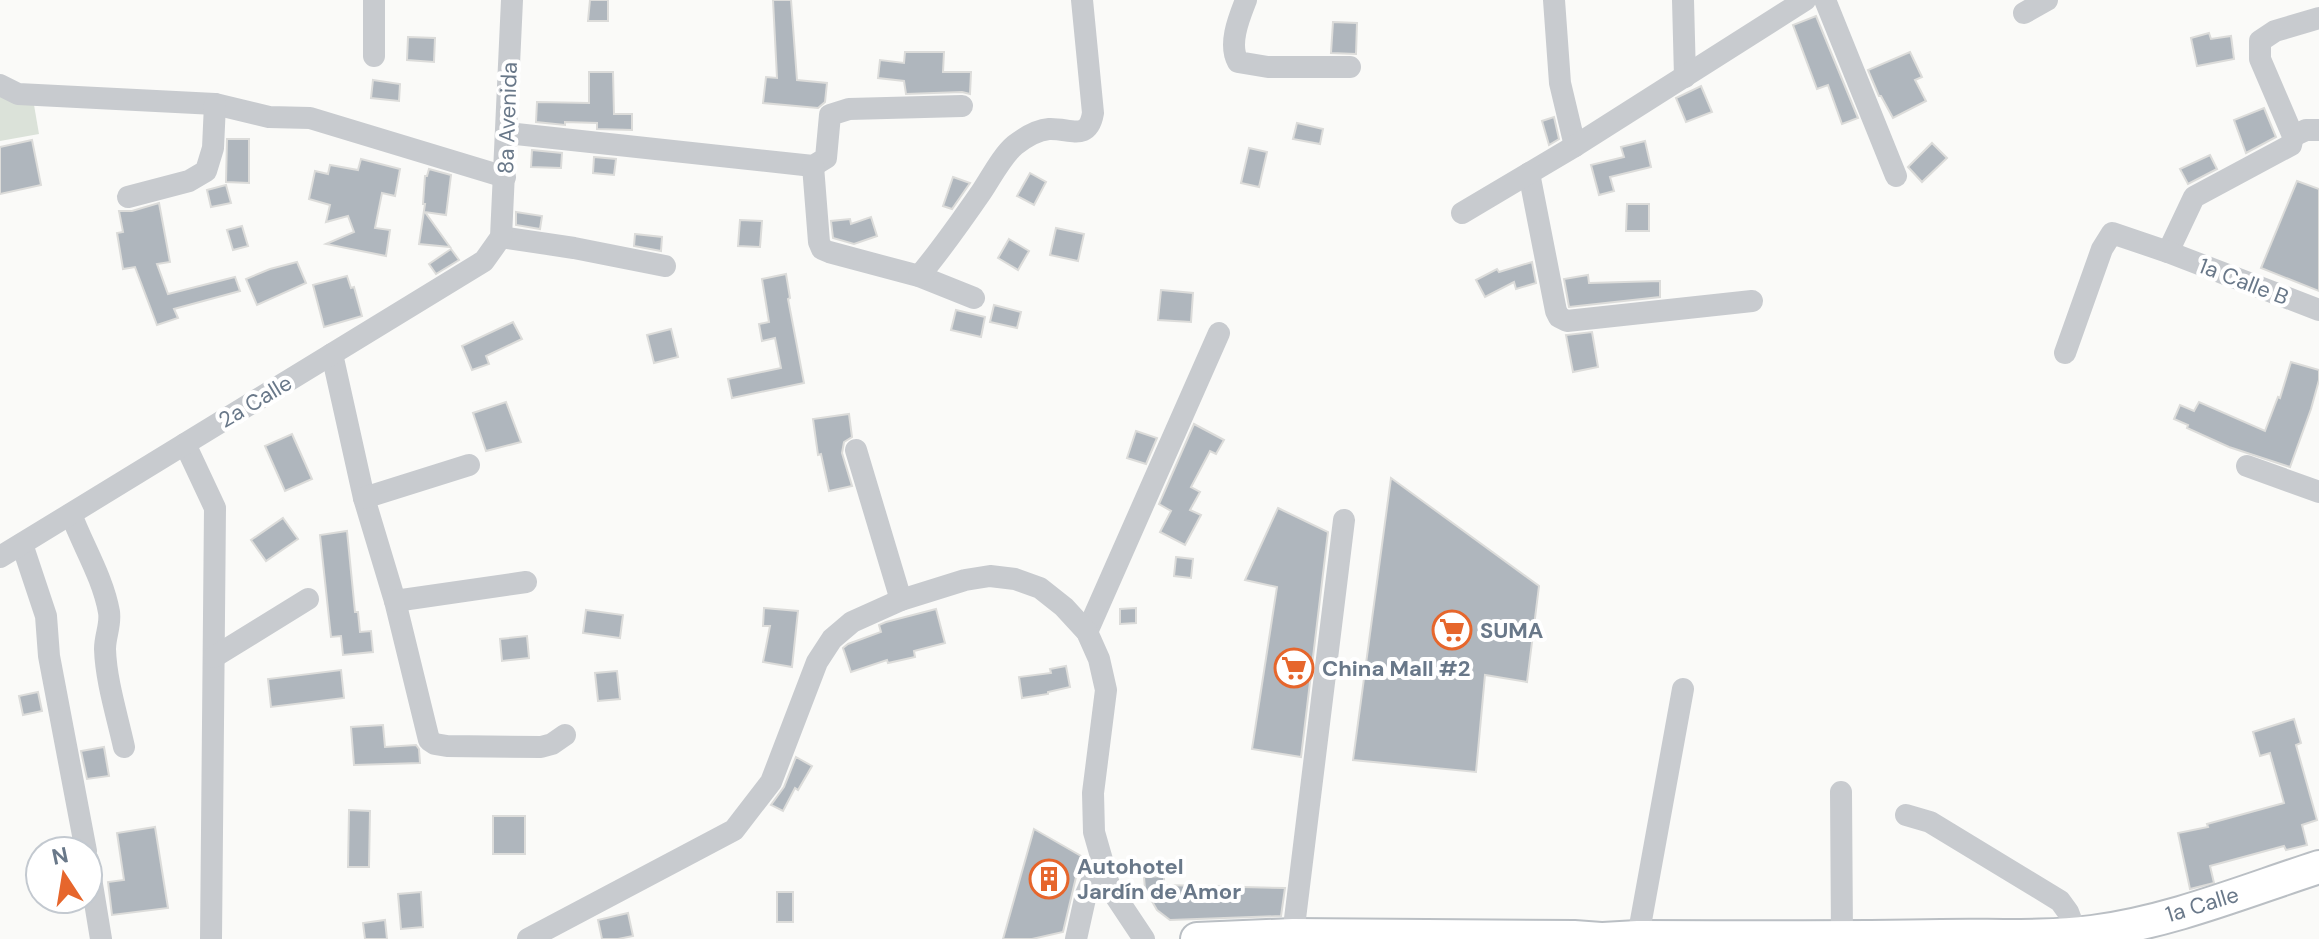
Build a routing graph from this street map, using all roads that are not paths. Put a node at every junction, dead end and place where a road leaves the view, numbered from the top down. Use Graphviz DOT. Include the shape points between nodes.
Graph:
graph roads {
  1 [pos="374,0"];
  2 [pos="512,0"];
  3 [pos="1082,0"];
  4 [pos="1246,0"];
  5 [pos="1554,0"];
  6 [pos="1683,0"];
  7 [pos="1805,0"];
  8 [pos="1825,0"];
  9 [pos="2047,0"];
  10 [pos="2024,13"];
  11 [pos="2319,18"];
  12 [pos="374,56"];
  13 [pos="1350,67"];
  14 [pos="1685,77"];
  15 [pos="0,85"];
  16 [pos="215,104"];
  17 [pos="962,106"];
  18 [pos="2319,130"];
  19 [pos="507,133"];
  20 [pos="2293,136"];
  21 [pos="1575,146"];
  22 [pos="813,166"];
  23 [pos="1529,173"];
  24 [pos="1896,176"];
  25 [pos="505,177"];
  26 [pos="128,197"];
  27 [pos="1462,213"];
  28 [pos="501,237"];
  29 [pos="2168,252"];
  30 [pos="665,266"];
  31 [pos="919,276"];
  32 [pos="974,298"];
  33 [pos="1752,301"];
  34 [pos="2319,310"];
  35 [pos="1219,333"];
  36 [pos="2065,353"];
  37 [pos="332,354"];
  38 [pos="185,444"];
  39 [pos="856,450"];
  40 [pos="469,465"];
  41 [pos="2247,466"];
  42 [pos="2319,492"];
  43 [pos="364,498"];
  44 [pos="71,514"];
  45 [pos="1344,520"];
  46 [pos="22,544"];
  47 [pos="0,557"];
  48 [pos="526,582"];
  49 [pos="308,599"];
  50 [pos="901,600"];
  51 [pos="395,601"];
  52 [pos="1087,632"];
  53 [pos="214,657"];
  54 [pos="1683,689"];
  55 [pos="565,735"];
  56 [pos="124,747"];
  57 [pos="1841,792"];
  58 [pos="1906,815"];
  59 [pos="83,835"];
  60 [pos="1101,861"];
  61 [pos="2319,867"];
  62 [pos="97,915"];
  63 [pos="1293,935"];
  64 [pos="2086,935"];
  65 [pos="1638,937"];
  66 [pos="1828,937"];
  67 [pos="1721,938"];
  68 [pos="101,939"];
  69 [pos="211,939"];
  70 [pos="528,939"];
  71 [pos="1076,939"];
  72 [pos="1144,939"];
  73 [pos="1197,939"];
  74 [pos="1602,939"];
  1 -- 12 [label="street"];
  2 -- 19 [label="street, 8a Avenida"];
  3 -- 31 [label="street" via="1091,123 1077,132 1047,129 1012,148"];
  4 -- 13 [label="street" via="1234,40 1238,62"];
  5 -- 21 [label="street" via="1560,83"];
  6 -- 14 [label="street"];
  7 -- 14 [label="street"];
  8 -- 24 [label="street"];
  9 -- 10 [label="street"];
  11 -- 20 [label="street" via="2260,41 2260,59"];
  14 -- 21 [label="street"];
  15 -- 16 [label="street" via="18,94"];
  16 -- 25 [label="street" via="269,117 310,118"];
  16 -- 26 [label="street" via="206,171 189,181"];
  17 -- 22 [label="street" via="849,109 830,115 826,158"];
  18 -- 20 [label="street"];
  19 -- 22 [label="street"];
  19 -- 25 [label="street, 8a Avenida"];
  20 -- 29 [label="street" via="2291,145 2279,153 2194,197"];
  21 -- 23 [label="street"];
  22 -- 31 [label="street" via="822,249"];
  23 -- 27 [label="street"];
  23 -- 33 [label="street" via="1556,311 1563,320"];
  25 -- 28 [label="street, 8a Avenida"];
  28 -- 30 [label="street"];
  28 -- 37 [label="street, 2a Calle" via="484,261"];
  29 -- 34 [label="street, 1a Calle B"];
  29 -- 36 [label="street, 1a Calle B" via="2112,233"];
  31 -- 32 [label="street"];
  35 -- 52 [label="street"];
  37 -- 38 [label="street, 2a Calle"];
  37 -- 43 [label="street"];
  38 -- 44 [label="street, 2a Calle"];
  38 -- 53 [label="street" via="215,508"];
  39 -- 50 [label="street"];
  40 -- 43 [label="street"];
  41 -- 42 [label="street"];
  43 -- 51 [label="street"];
  44 -- 46 [label="street, 2a Calle"];
  44 -- 56 [label="street" via="108,609 105,646"];
  45 -- 63 [label="street"];
  46 -- 47 [label="street, 2a Calle"];
  46 -- 59 [label="street" via="46,616"];
  48 -- 51 [label="street"];
  49 -- 53 [label="street"];
  50 -- 52 [label="street" via="965,580 1015,579 1040,588"];
  50 -- 70 [label="street" via="852,622 832,639 817,662 771,782 734,830"];
  51 -- 55 [label="street" via="429,740 447,746 541,747"];
  52 -- 60 [label="street" via="1106,690 1093,793"];
  53 -- 69 [label="street"];
  54 -- 65 [label="street"];
  57 -- 66 [label="street"];
  58 -- 64 [label="street" via="1930,822 2060,901"];
  60 -- 71 [label="street" via="1086,894"];
  60 -- 72 [label="street" via="1110,888"];
  61 -- 64 [label="main road, 1a Calle"];
  62 -- 68 [label="street"];
  63 -- 73 [label="main road, 1a Calle"];
  63 -- 74 [label="main road, 1a Calle"];
  64 -- 66 [label="main road, 1a Calle"];
  65 -- 67 [label="main road, 1a Calle"];
  65 -- 74 [label="main road, 1a Calle"];
  66 -- 67 [label="main road, 1a Calle"];
}
